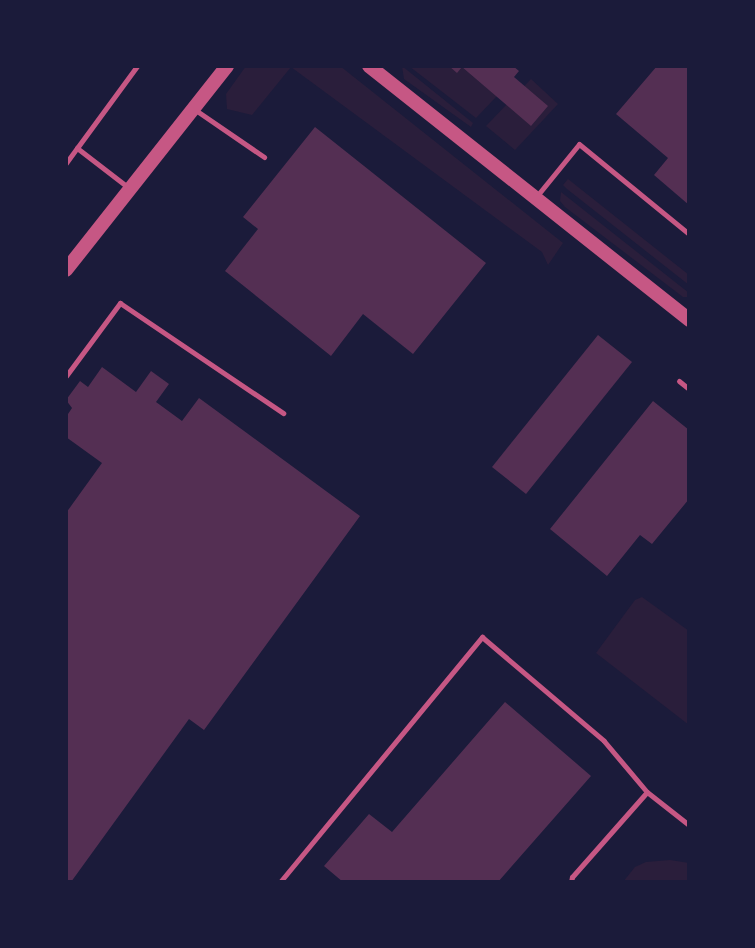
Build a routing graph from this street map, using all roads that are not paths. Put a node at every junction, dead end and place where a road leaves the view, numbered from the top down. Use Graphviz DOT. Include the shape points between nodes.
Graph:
graph roads {
  1 [pos="137,66"];
  2 [pos="227,66"];
  3 [pos="376,68"];
  4 [pos="194,108"];
  5 [pos="77,148"];
  6 [pos="264,157"];
  7 [pos="66,163"];
  8 [pos="130,189"];
  9 [pos="535,198"];
  10 [pos="689,234"];
  11 [pos="66,270"];
  12 [pos="689,320"];
  13 [pos="66,376"];
  14 [pos="679,381"];
  15 [pos="689,389"];
  16 [pos="283,413"];
  17 [pos="647,792"];
  18 [pos="689,825"];
  19 [pos="280,882"];
  20 [pos="571,882"];
  1 -- 5 [label="lane"];
  2 -- 4 [label="street"];
  3 -- 9 [label="street"];
  4 -- 6 [label="lane"];
  4 -- 8 [label="street"];
  5 -- 7 [label="lane"];
  5 -- 8 [label="lane"];
  8 -- 11 [label="street"];
  9 -- 10 [label="lane" via="579,144"];
  9 -- 12 [label="street"];
  13 -- 16 [label="lane" via="120,303"];
  14 -- 15 [label="lane"];
  17 -- 18 [label="lane"];
  17 -- 19 [label="lane" via="604,741 482,637"];
  17 -- 20 [label="lane"];
}
